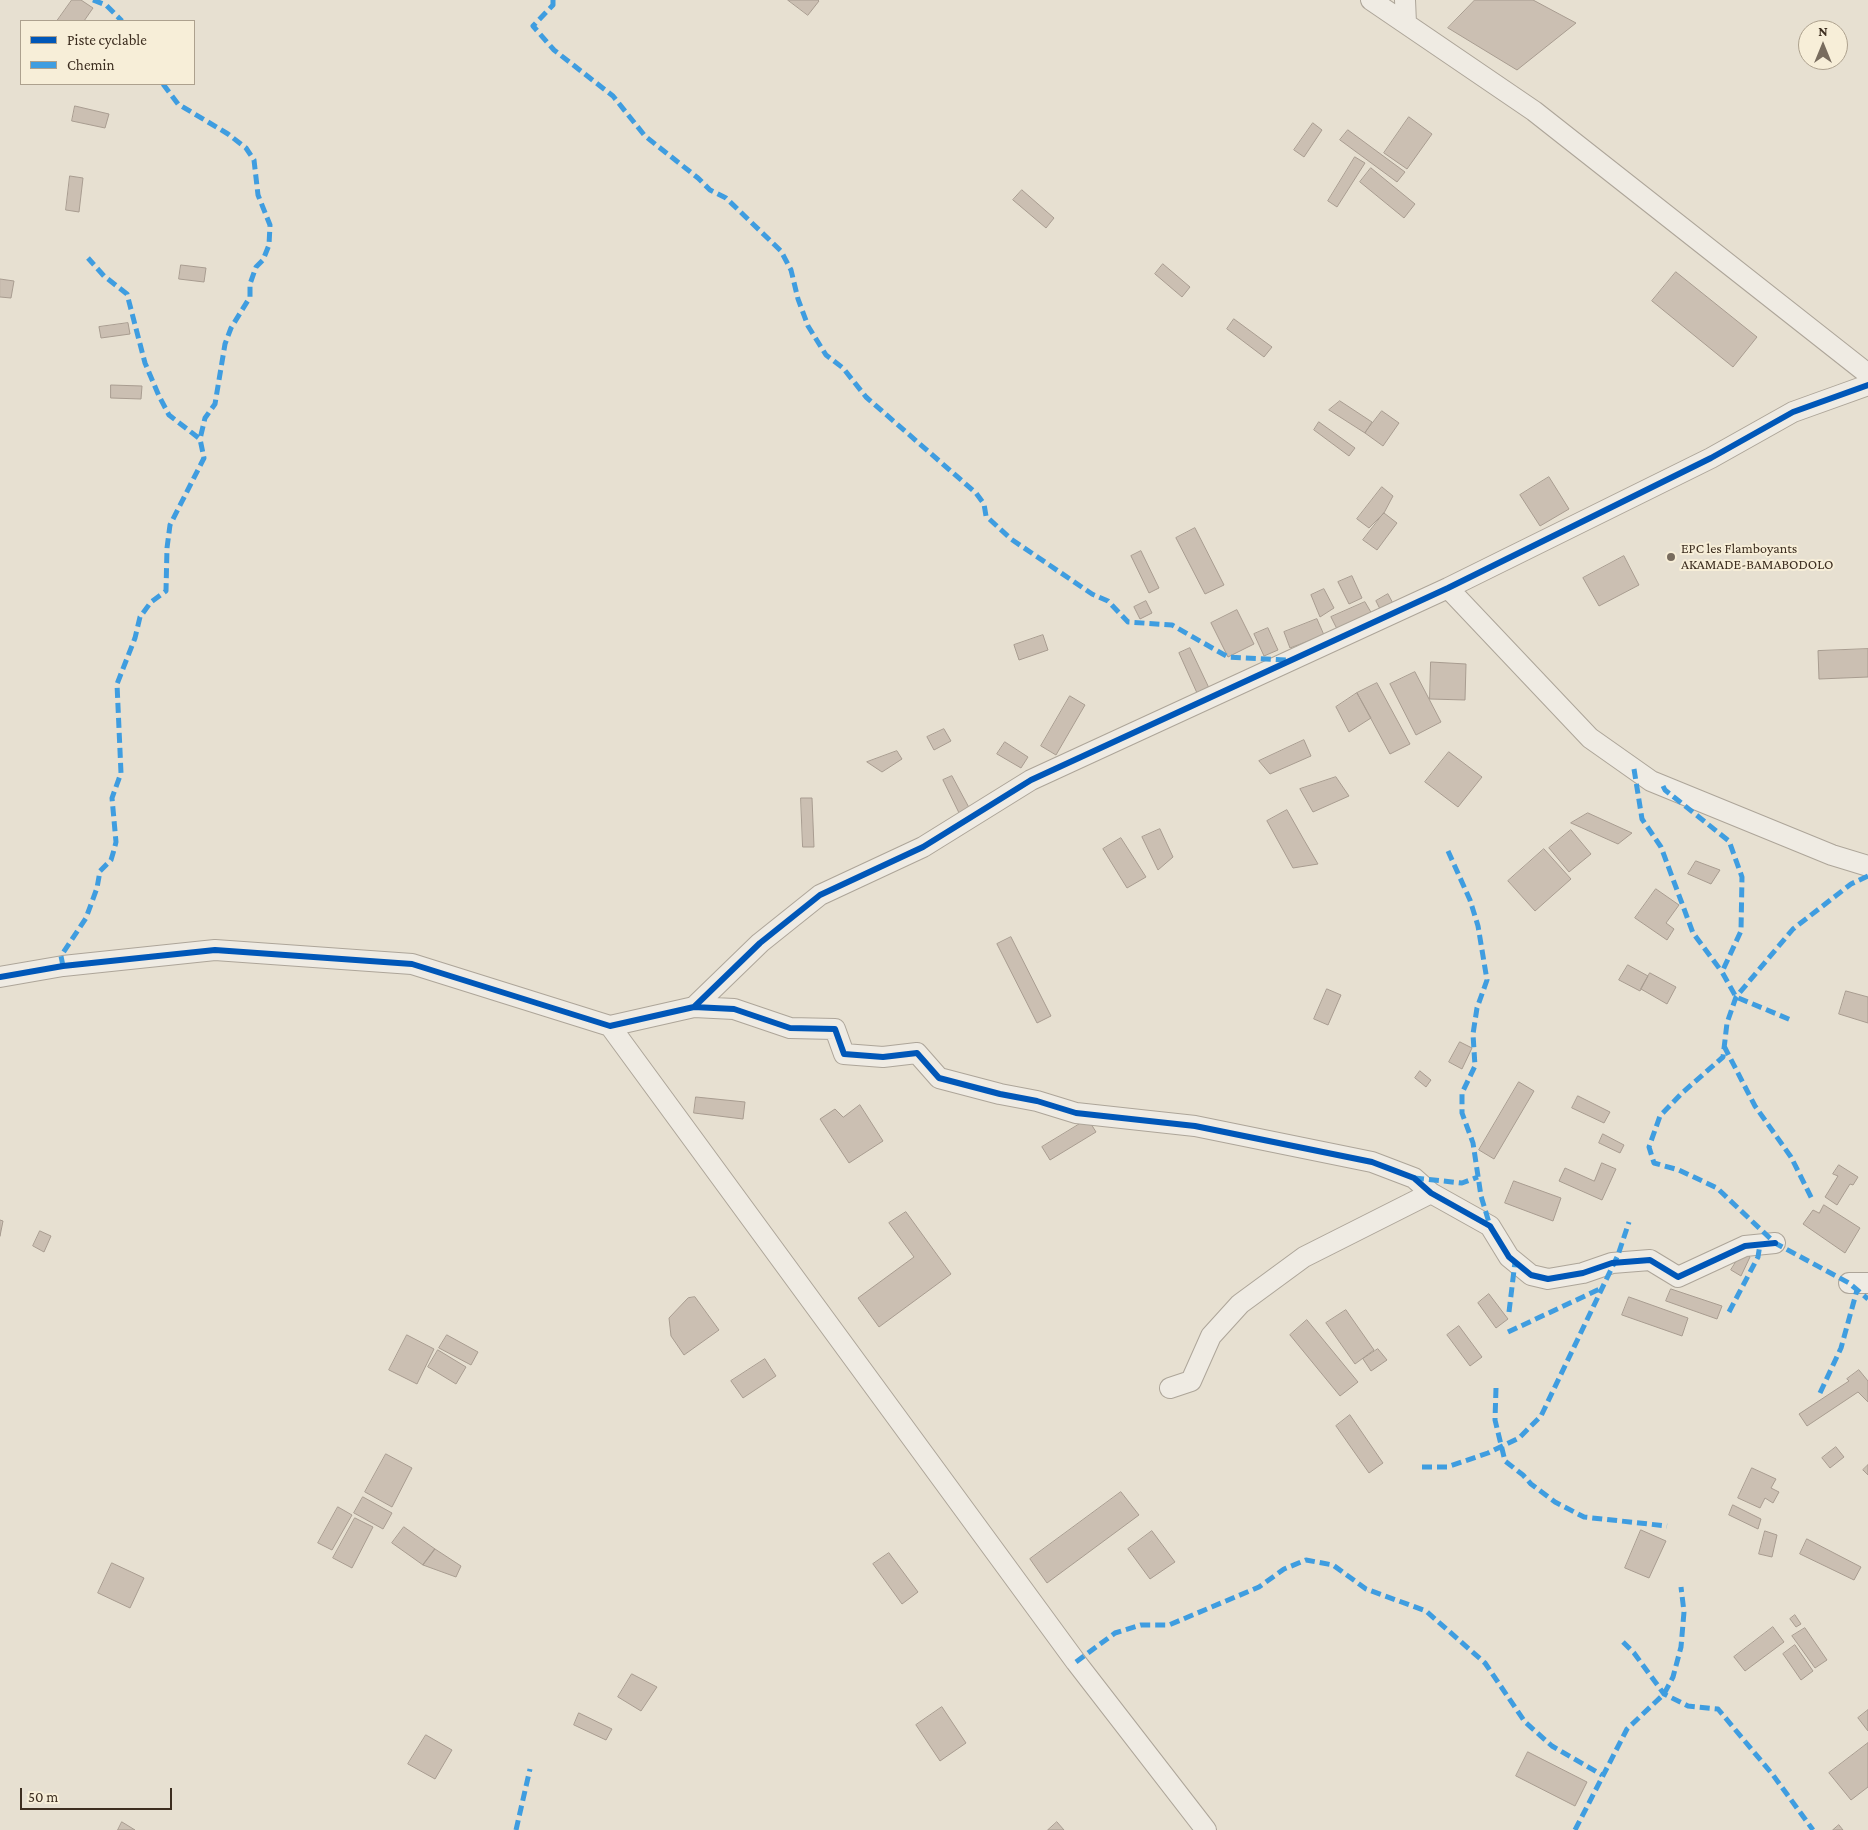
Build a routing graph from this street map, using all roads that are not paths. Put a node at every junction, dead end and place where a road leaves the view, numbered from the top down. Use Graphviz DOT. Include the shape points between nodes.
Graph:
graph roads {
  1 [pos="1371,0"];
  2 [pos="1405,0"];
  3 [pos="1406,24"];
  4 [pos="1868,374"];
  5 [pos="1868,385"];
  6 [pos="1448,588"];
  7 [pos="1868,866"];
  8 [pos="0,977"];
  9 [pos="694,1007"];
  10 [pos="610,1026"];
  11 [pos="1431,1193"];
  12 [pos="1775,1243"];
  13 [pos="1170,1388"];
  14 [pos="1206,1830"];
  1 -- 3 [label="street"];
  2 -- 3 [label="street"];
  3 -- 4 [label="street" via="1534,111"];
  5 -- 6 [label="street" via="1793,412 1711,458"];
  6 -- 7 [label="street" via="1590,738 1651,781 1832,855"];
  6 -- 9 [label="street" via="1031,780 923,847 820,895 760,943"];
  8 -- 10 [label="street" via="63,966 215,950 412,964"];
  9 -- 10 [label="street"];
  9 -- 11 [label="street" via="734,1009 790,1028 834,1029 844,1054 883,1057 917,1053 939,1078 1076,1113 1195,1126 1372,1162 1414,1178"];
  10 -- 14 [label="street" via="1076,1662"];
  11 -- 12 [label="street" via="1490,1226 1509,1257 1531,1275 1548,1279 1583,1273 1612,1263 1650,1260 1678,1277 1746,1246"];
  11 -- 13 [label="street" via="1304,1256 1248,1298 1211,1336 1191,1381"];
}
